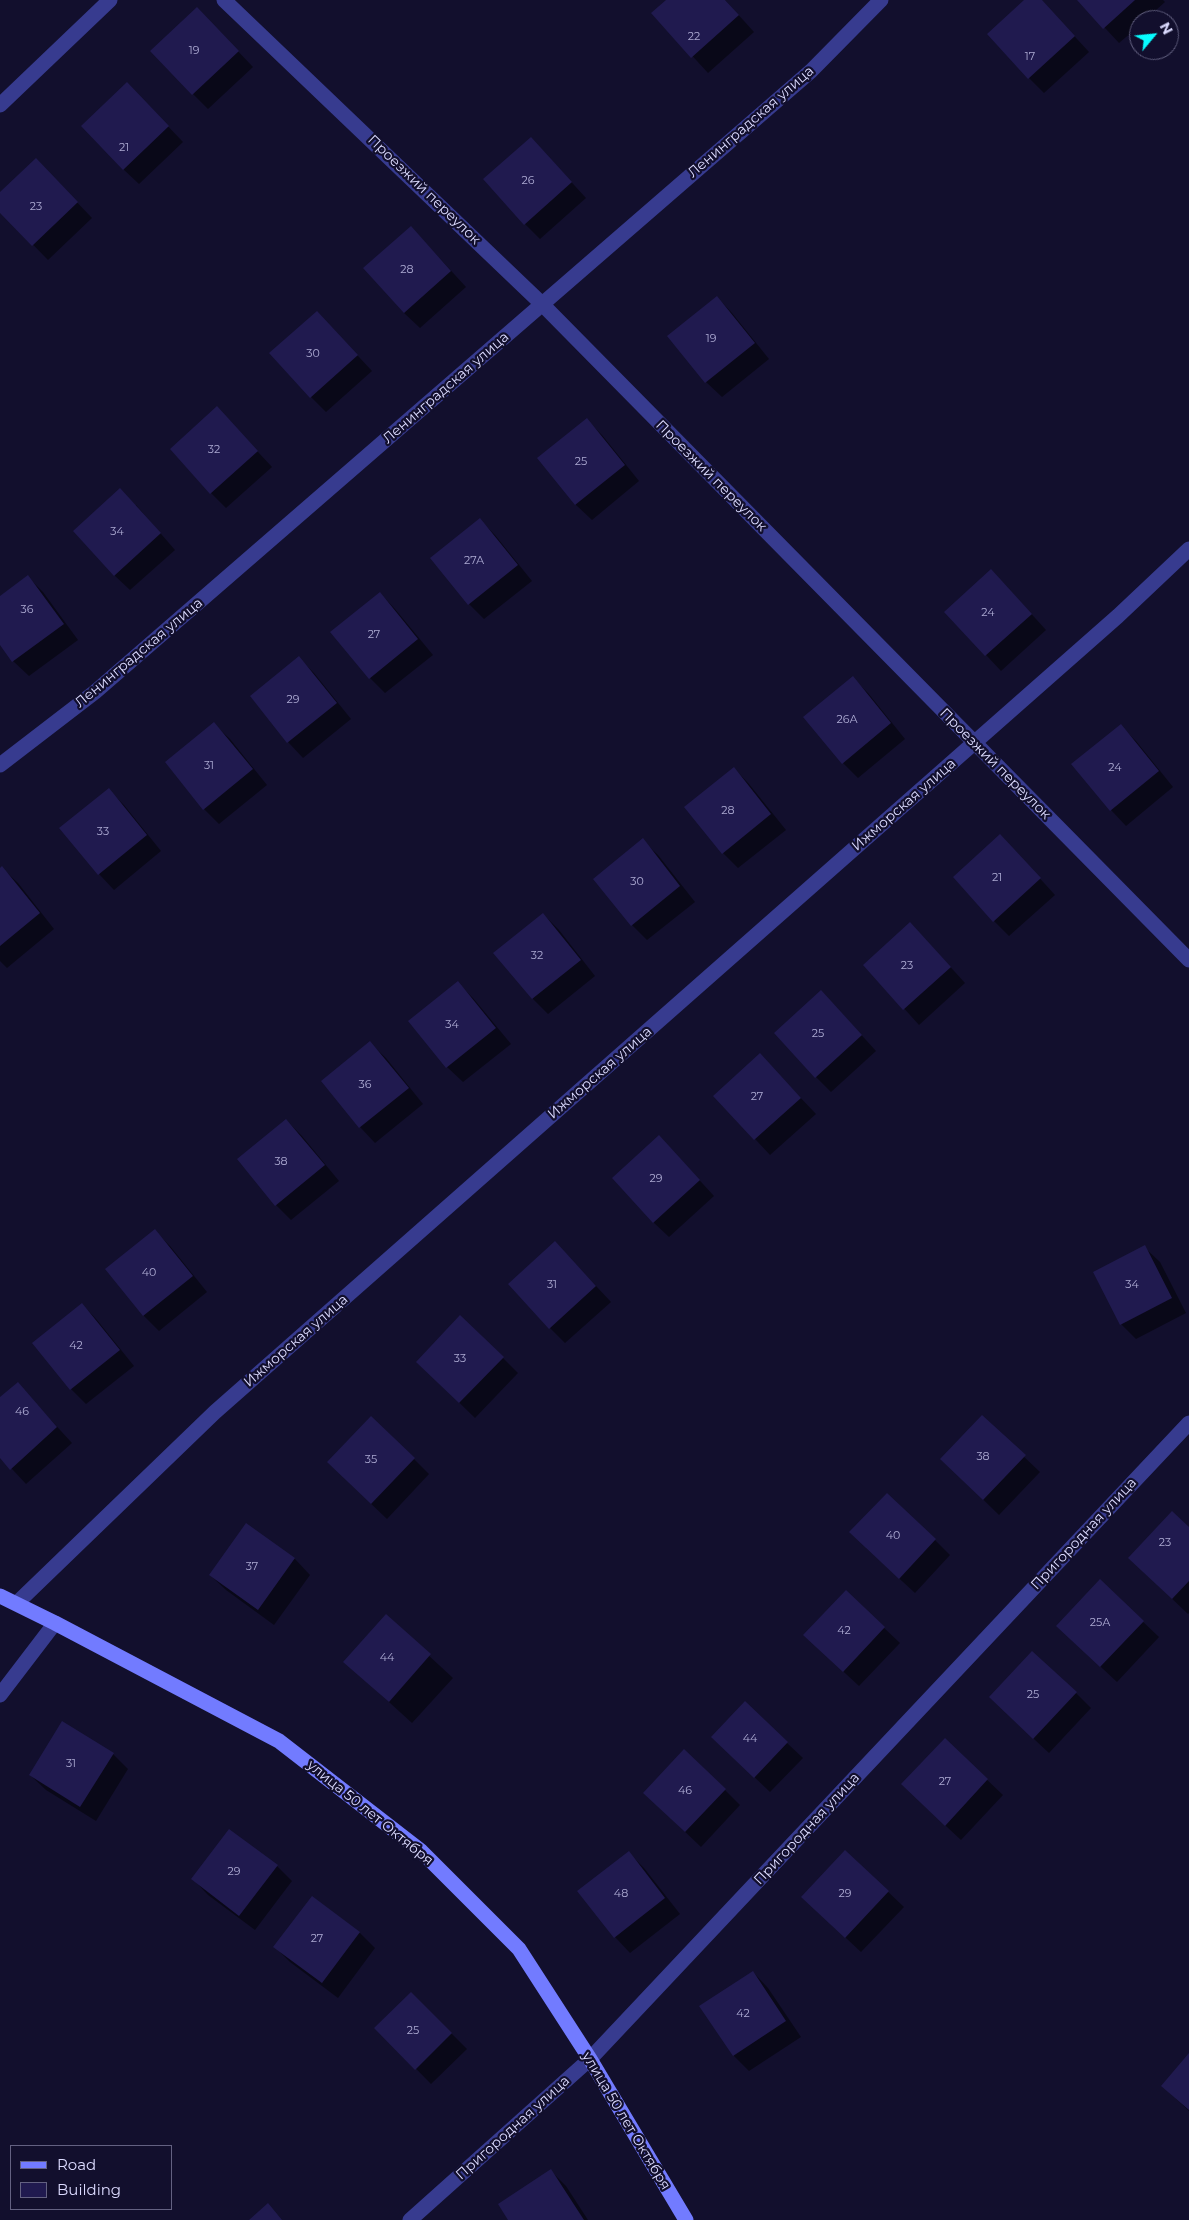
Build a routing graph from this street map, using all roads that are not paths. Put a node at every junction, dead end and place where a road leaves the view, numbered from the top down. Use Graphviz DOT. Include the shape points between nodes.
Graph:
graph roads {
  1 [pos="110,0"];
  2 [pos="224,0"];
  3 [pos="881,0"];
  4 [pos="0,105"];
  5 [pos="542,304"];
  6 [pos="1189,549"];
  7 [pos="974,743"];
  8 [pos="0,765"];
  9 [pos="1189,960"];
  10 [pos="1189,1423"];
  11 [pos="0,1596"];
  12 [pos="17,1603"];
  13 [pos="56,1623"];
  14 [pos="0,1695"];
  15 [pos="590,2059"];
  16 [pos="410,2220"];
  17 [pos="686,2220"];
  1 -- 4 [label="street"];
  2 -- 5 [label="street, Проезжий переулок"];
  3 -- 5 [label="street, Ленинградская улица" via="811,71"];
  5 -- 7 [label="street, Проезжий переулок"];
  5 -- 8 [label="street, Ленинградская улица" via="95,692"];
  6 -- 7 [label="street, Ижморская улица"];
  7 -- 9 [label="street, Проезжий переулок"];
  7 -- 12 [label="street, Ижморская улица" via="215,1412"];
  10 -- 15 [label="street, Пригородная улица"];
  11 -- 12 [label="main road, улица 50 лет Октября"];
  12 -- 13 [label="main road, улица 50 лет Октября"];
  13 -- 14 [label="street"];
  13 -- 15 [label="main road, улица 50 лет Октября" via="279,1742 420,1851 519,1949"];
  15 -- 16 [label="street, Пригородная улица"];
  15 -- 17 [label="main road, улица 50 лет Октября"];
}
